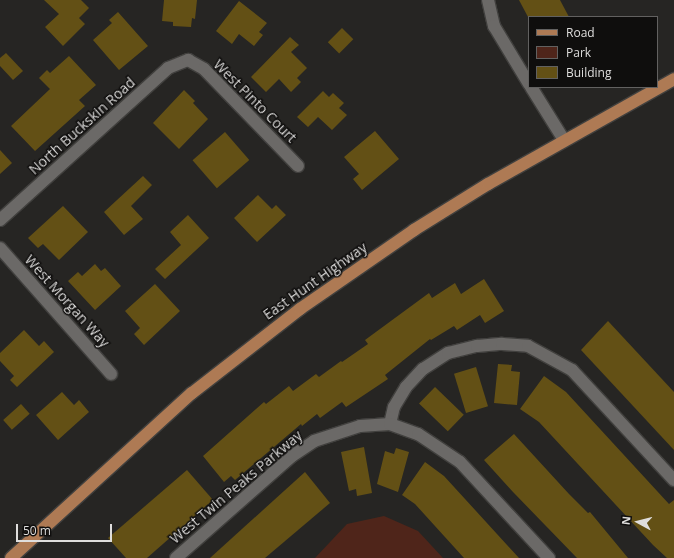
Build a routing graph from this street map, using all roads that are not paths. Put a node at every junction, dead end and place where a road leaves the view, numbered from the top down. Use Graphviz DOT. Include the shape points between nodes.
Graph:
graph roads {
  1 [pos="488,0"];
  2 [pos="188,60"];
  3 [pos="674,78"];
  4 [pos="528,82"];
  5 [pos="658,87"];
  6 [pos="532,88"];
  7 [pos="656,88"];
  8 [pos="564,140"];
  9 [pos="298,166"];
  10 [pos="0,220"];
  11 [pos="0,248"];
  12 [pos="111,374"];
  13 [pos="390,424"];
  14 [pos="674,480"];
  15 [pos="11,558"];
  16 [pos="176,558"];
  17 [pos="549,558"];
  1 -- 4 [label="street" via="494,26"];
  2 -- 9 [label="street, West Pinto Court" via="204,69"];
  2 -- 10 [label="street, North Buckskin Road" via="168,68"];
  3 -- 5 [label="main road, East Hunt Highway"];
  6 -- 8 [label="street"];
  7 -- 8 [label="main road, East Hunt Highway"];
  8 -- 15 [label="main road, East Hunt Highway" via="414,230 300,309 192,393"];
  11 -- 12 [label="street, West Morgan Way"];
  13 -- 14 [label="street" via="394,407 406,387 422,369 448,353 477,346 528,346 572,370"];
  13 -- 16 [label="street, West Twin Peaks Parkway" via="360,426 314,440 292,456"];
  13 -- 17 [label="street, West Twin Peaks Parkway" via="418,434 460,462"];
}
